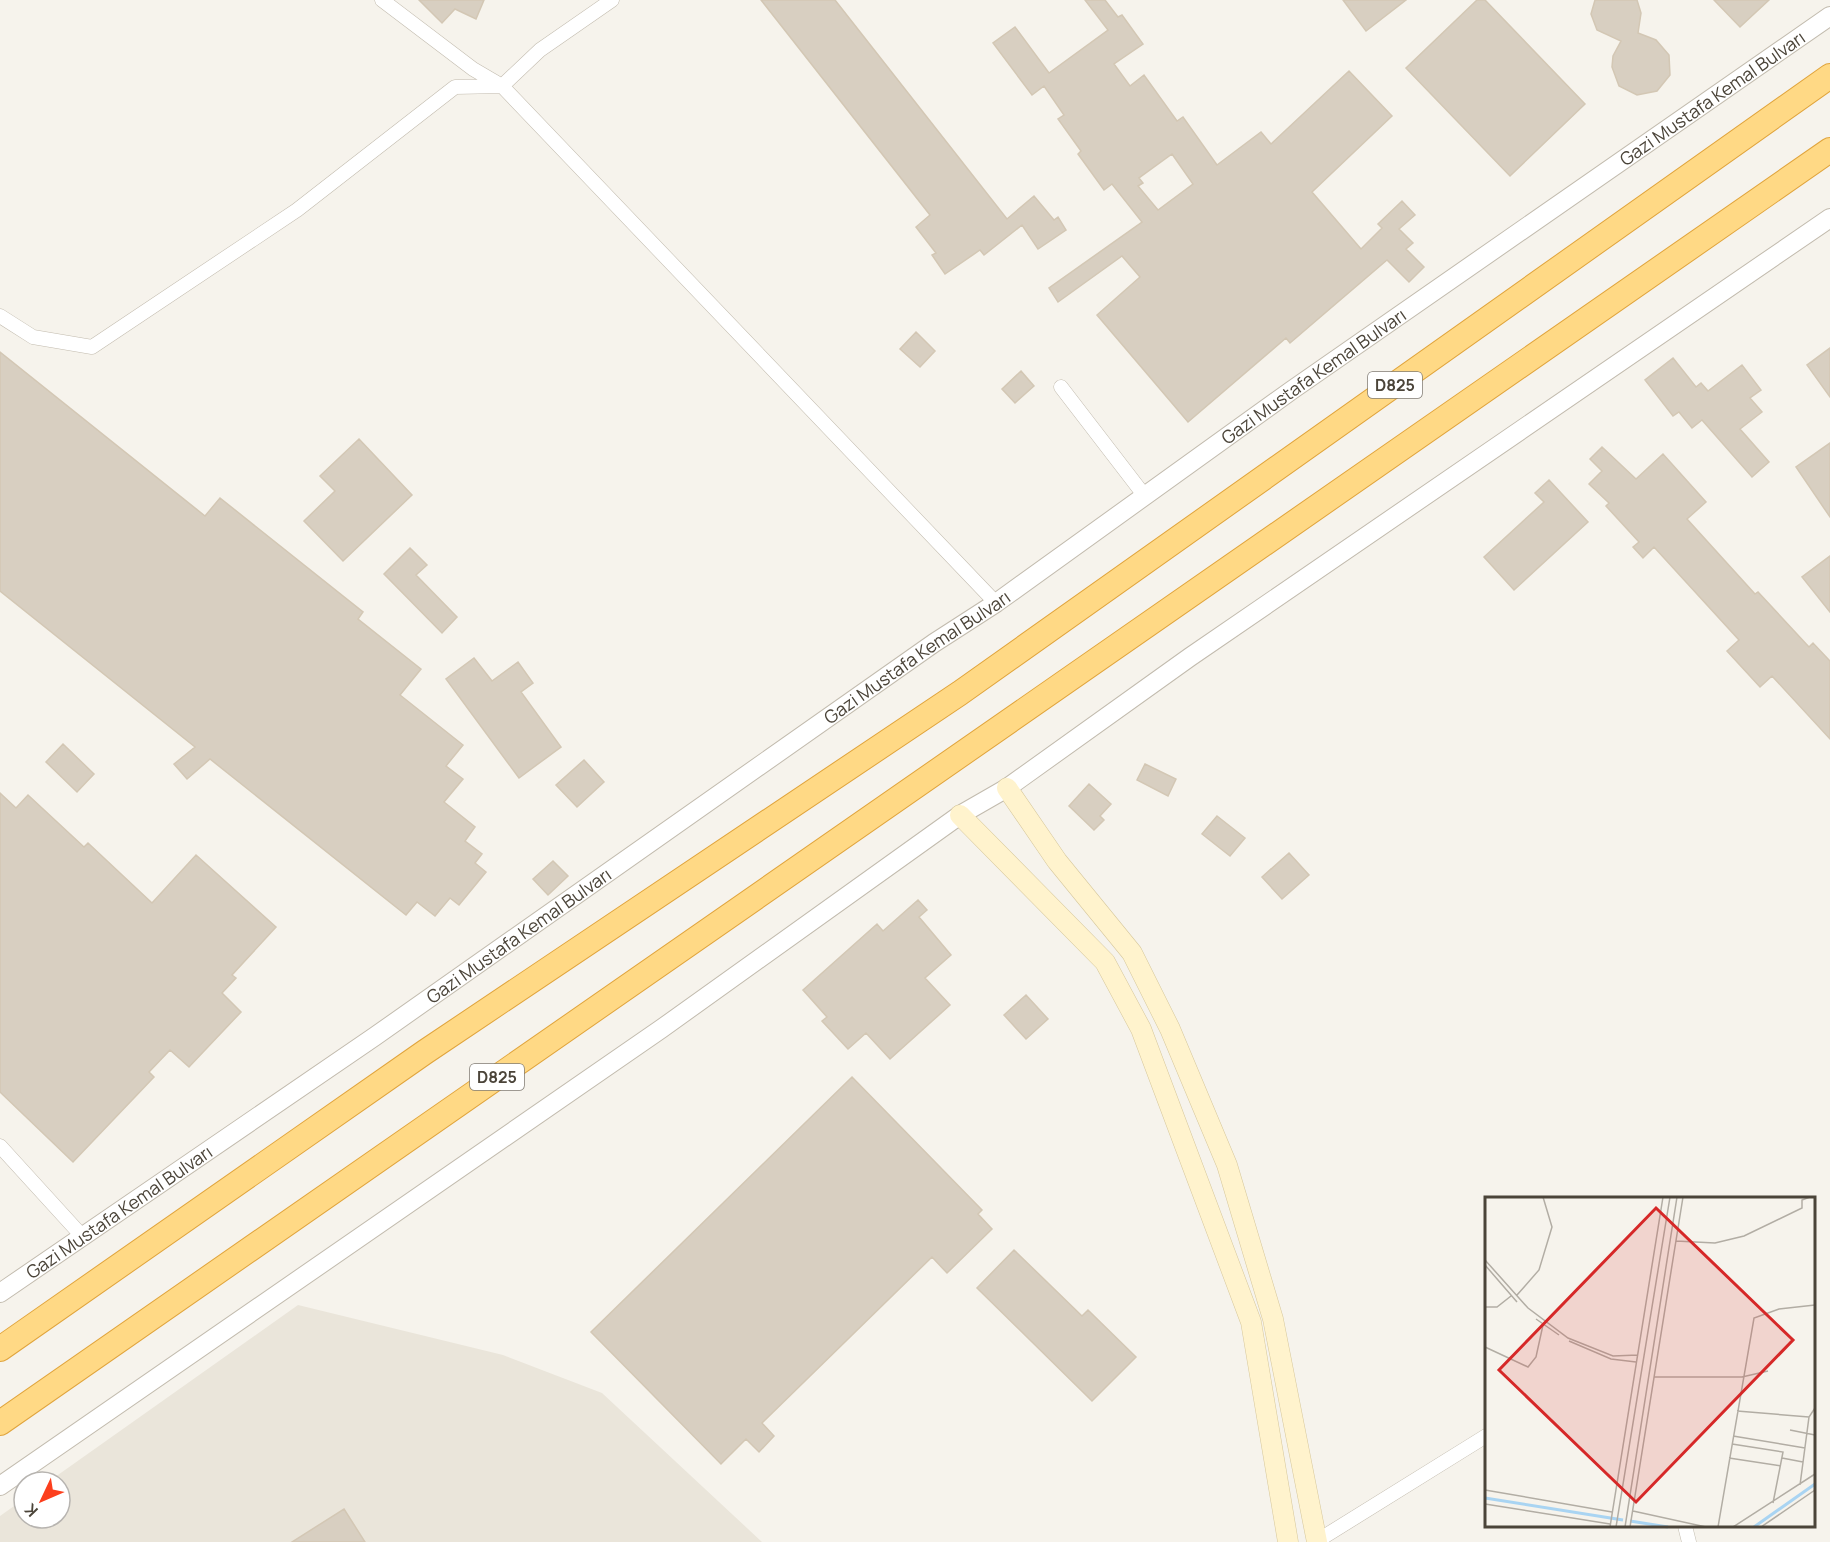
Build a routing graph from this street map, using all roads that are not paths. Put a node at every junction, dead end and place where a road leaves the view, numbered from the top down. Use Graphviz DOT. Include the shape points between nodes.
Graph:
graph roads {
  1 [pos="382,0"];
  2 [pos="612,0"];
  3 [pos="1830,16"];
  4 [pos="1830,76"];
  5 [pos="502,86"];
  6 [pos="1830,150"];
  7 [pos="1830,218"];
  8 [pos="0,316"];
  9 [pos="1061,387"];
  10 [pos="1144,495"];
  11 [pos="996,603"];
  12 [pos="1007,788"];
  13 [pos="960,815"];
  14 [pos="0,1146"];
  15 [pos="82,1236"];
  16 [pos="0,1293"];
  17 [pos="0,1349"];
  18 [pos="0,1423"];
  19 [pos="1485,1437"];
  20 [pos="0,1486"];
  21 [pos="1685,1527"];
  22 [pos="1317,1541"];
  23 [pos="1288,1542"];
  24 [pos="1689,1542"];
  1 -- 5 [label="street" via="473,69"];
  2 -- 5 [label="street" via="540,51"];
  3 -- 10 [label="street, Gazi Mustafa Kemal Bulvarı"];
  4 -- 17 [label="highway, D825" via="960,693 425,1052"];
  5 -- 8 [label="street" via="455,87 297,210 92,347 33,337"];
  5 -- 11 [label="street"];
  6 -- 18 [label="highway, D825"];
  7 -- 12 [label="street" via="1190,657"];
  9 -- 10 [label="street"];
  10 -- 11 [label="street, Gazi Mustafa Kemal Bulvarı"];
  11 -- 15 [label="street, Gazi Mustafa Kemal Bulvarı"];
  12 -- 13 [label="street"];
  12 -- 22 [label="main road" via="1057,861 1132,953 1170,1029 1227,1165 1273,1319"];
  13 -- 20 [label="street" via="661,1029"];
  13 -- 23 [label="main road" via="1105,962 1141,1029 1251,1322"];
  14 -- 15 [label="street"];
  15 -- 16 [label="street, Gazi Mustafa Kemal Bulvarı"];
  19 -- 22 [label="street"];
  21 -- 24 [label="street"];
}
